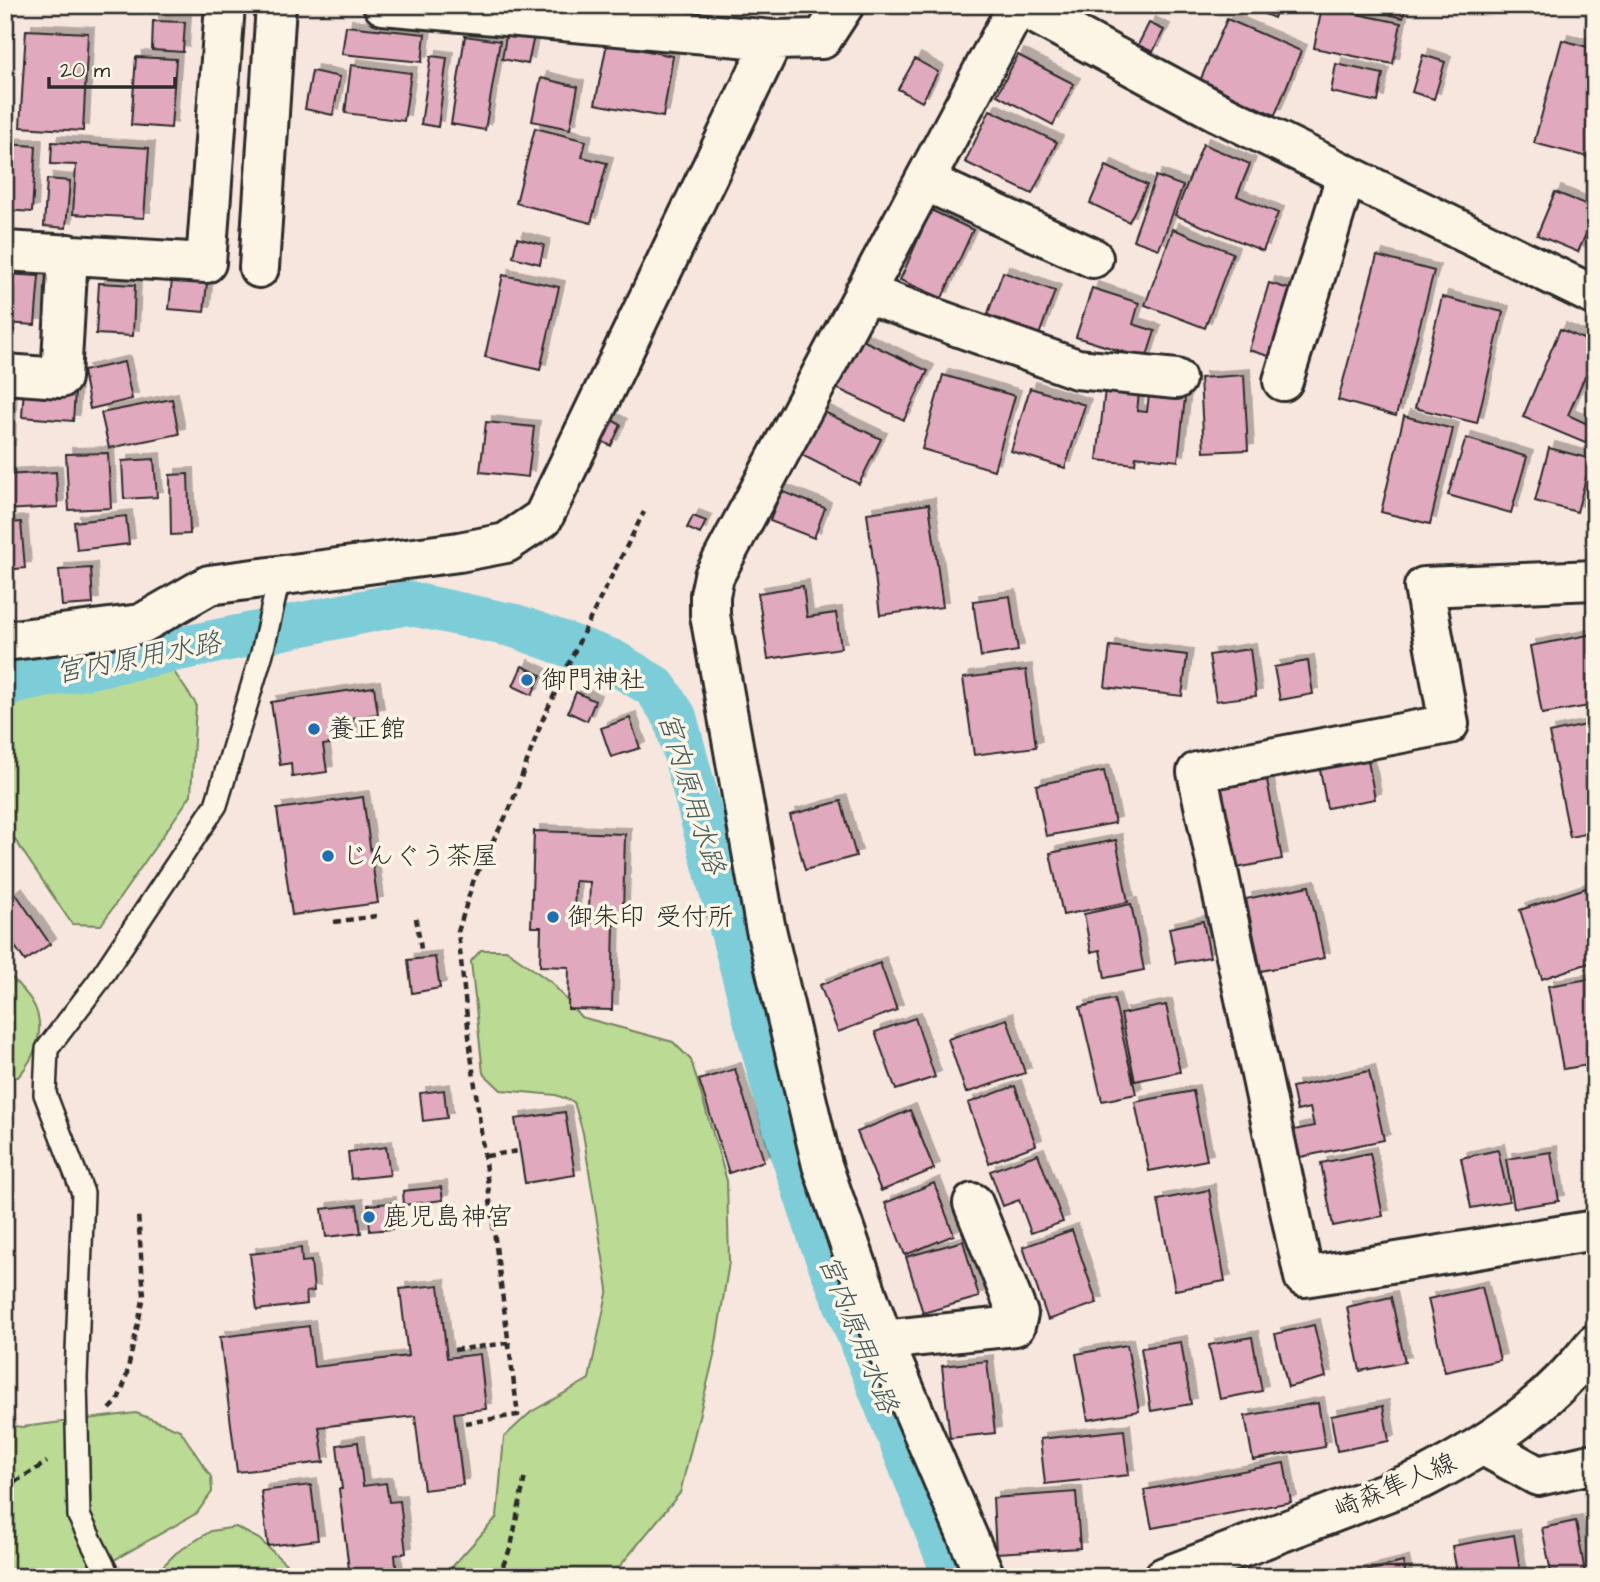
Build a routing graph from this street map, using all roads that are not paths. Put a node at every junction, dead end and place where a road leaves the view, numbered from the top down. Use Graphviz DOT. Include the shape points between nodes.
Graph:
graph roads {
  1 [pos="225,5"];
  2 [pos="276,5"];
  3 [pos="383,5"];
  4 [pos="844,5"];
  5 [pos="1018,5"];
  6 [pos="773,40"];
  7 [pos="1346,176"];
  8 [pos="925,181"];
  9 [pos="5,251"];
  10 [pos="68,254"];
  11 [pos="1093,258"];
  12 [pos="259,268"];
  13 [pos="864,293"];
  14 [pos="1595,296"];
  15 [pos="5,374"];
  16 [pos="1176,379"];
  17 [pos="1283,381"];
  18 [pos="1595,580"];
  19 [pos="277,586"];
  20 [pos="5,640"];
  21 [pos="974,1203"];
  22 [pos="1595,1230"];
  23 [pos="883,1340"];
  24 [pos="1595,1344"];
  25 [pos="1484,1446"];
  26 [pos="1595,1463"];
  27 [pos="109,1577"];
  28 [pos="985,1577"];
  29 [pos="1164,1577"];
  1 -- 10 [label="street" via="206,263"];
  2 -- 12 [label="street"];
  3 -- 6 [label="street"];
  4 -- 6 [label="street" via="822,39"];
  5 -- 7 [label="street"];
  5 -- 8 [label="street"];
  6 -- 19 [label="street" via="543,519 506,543"];
  7 -- 14 [label="street"];
  7 -- 17 [label="street"];
  8 -- 11 [label="street"];
  8 -- 13 [label="street"];
  9 -- 10 [label="street"];
  10 -- 15 [label="street" via="61,378"];
  13 -- 16 [label="street" via="1077,369"];
  13 -- 23 [label="street" via="714,576 710,615 765,925 822,1165"];
  18 -- 22 [label="street" via="1424,587 1449,724 1197,772 1304,1278"];
  19 -- 20 [label="street" via="209,584 141,624"];
  19 -- 27 [label="lane" via="262,653 216,805 99,982 47,1049 45,1094 83,1193 76,1378 79,1516"];
  21 -- 23 [label="street" via="1018,1314 1015,1326"];
  23 -- 28 [label="street"];
  24 -- 25 [label="street, 崎森隼人線" via="1540,1404"];
  25 -- 26 [label="street" via="1538,1476"];
  25 -- 29 [label="street, 崎森隼人線" via="1424,1478"];
}
